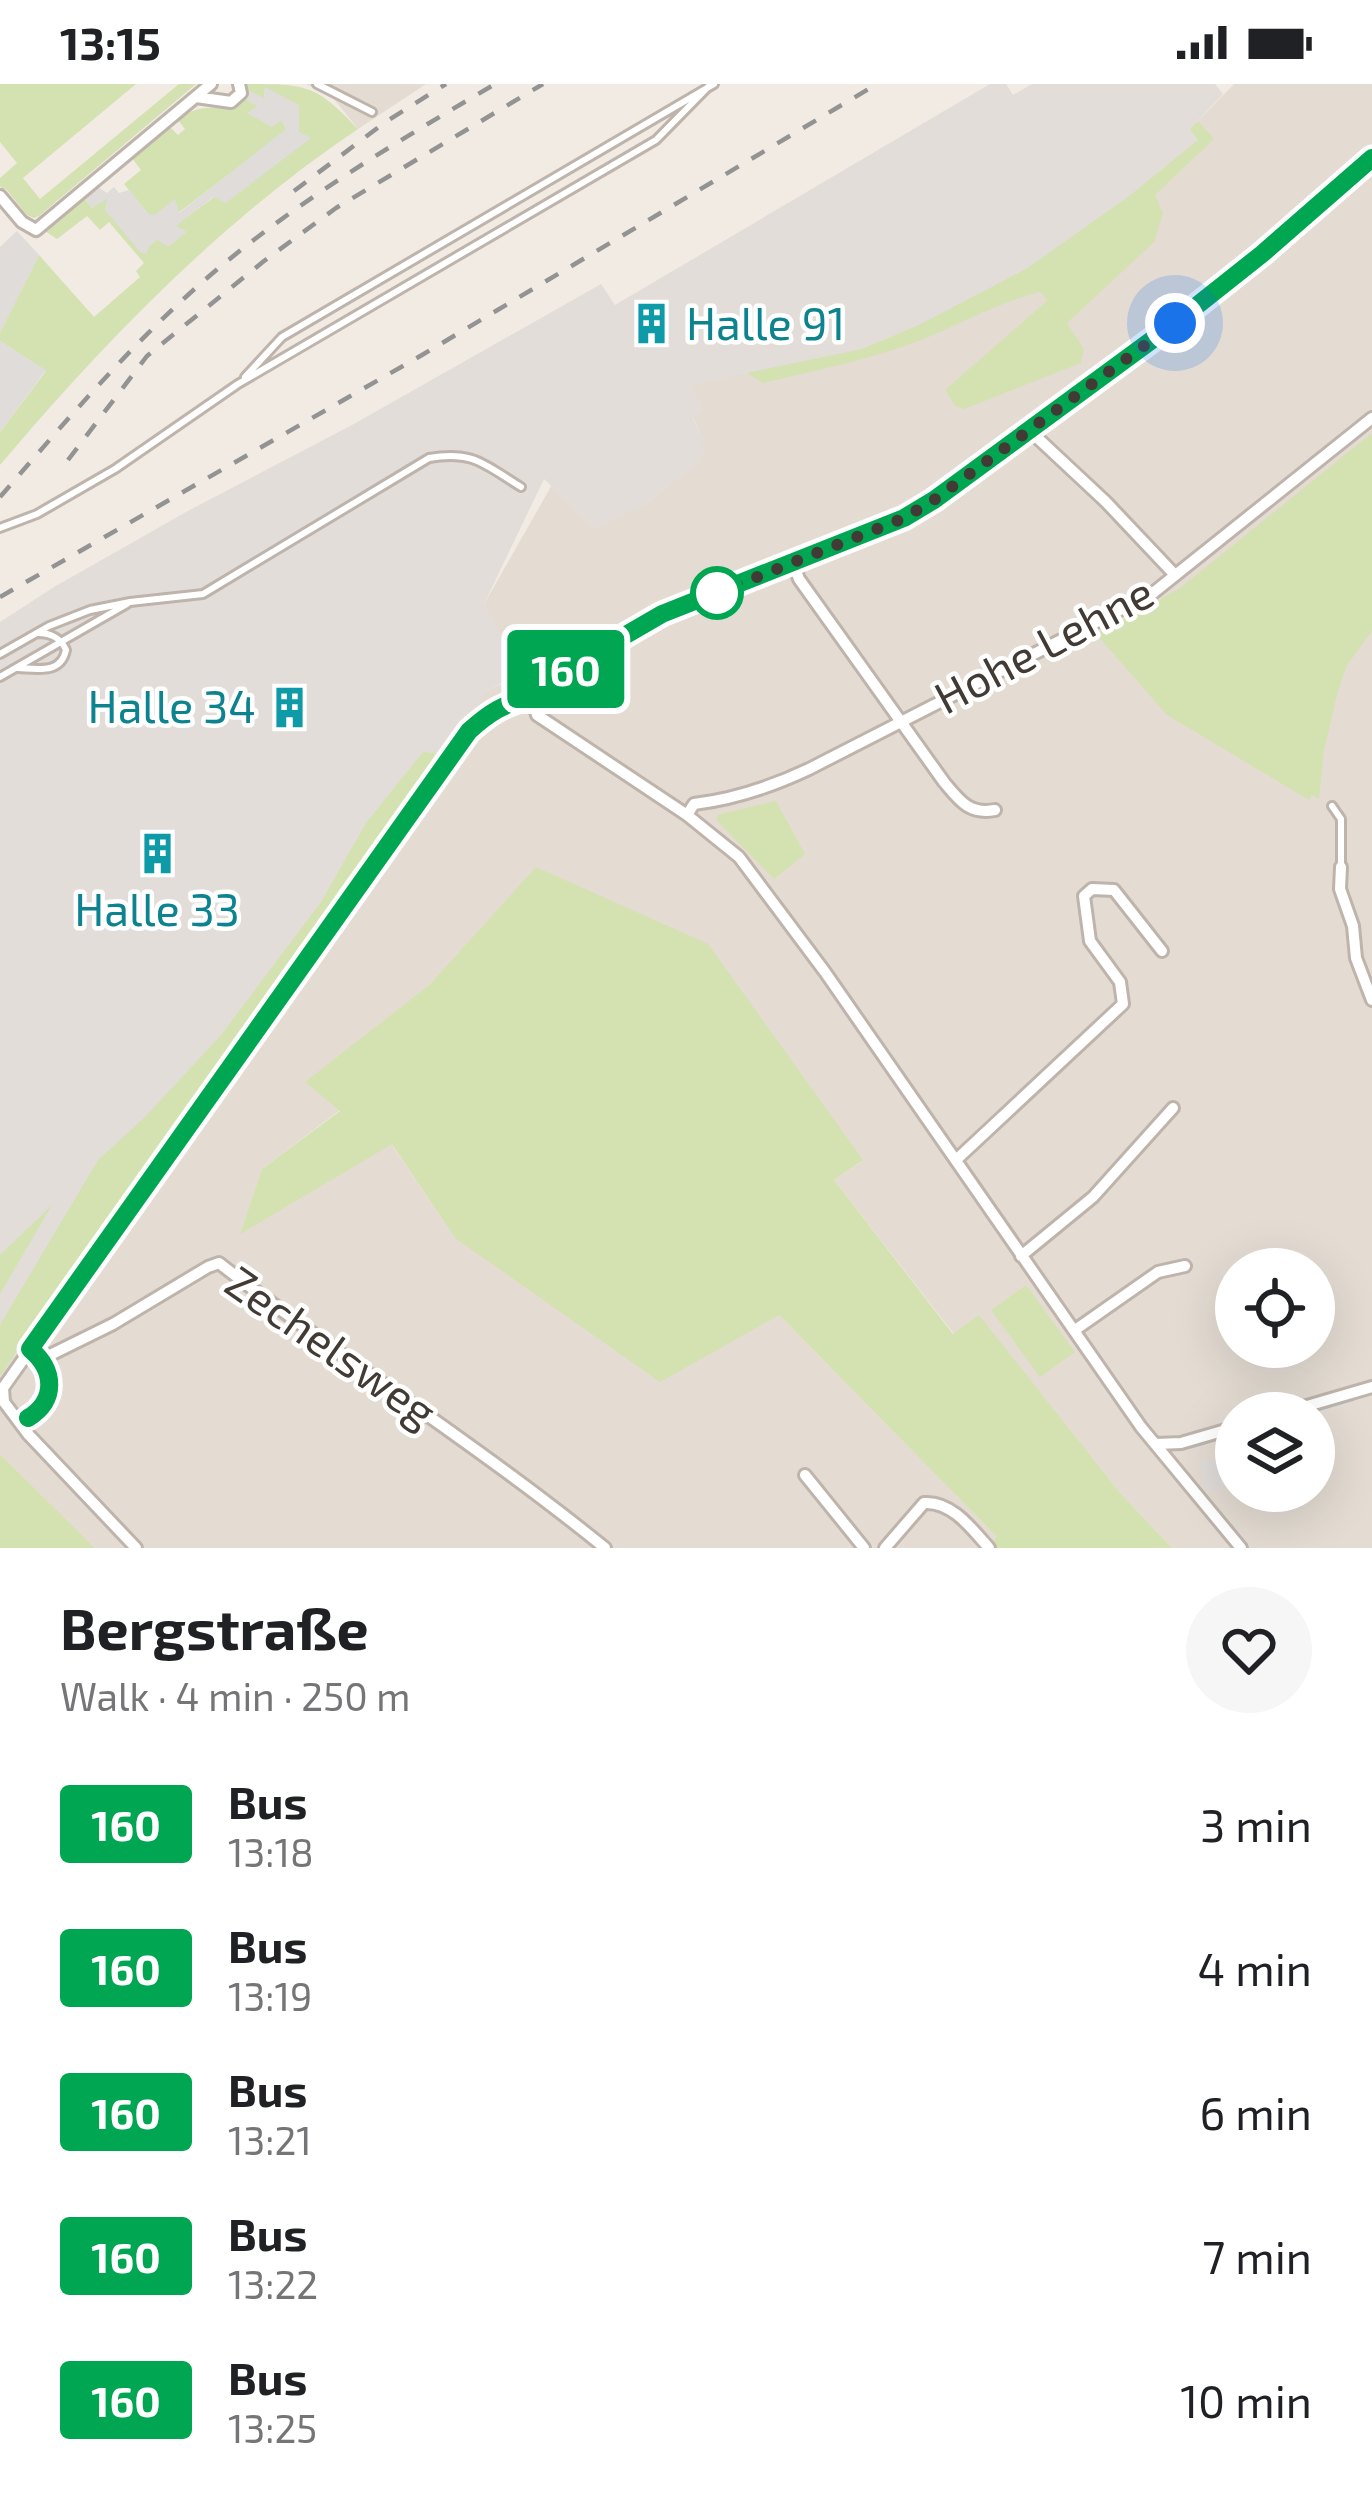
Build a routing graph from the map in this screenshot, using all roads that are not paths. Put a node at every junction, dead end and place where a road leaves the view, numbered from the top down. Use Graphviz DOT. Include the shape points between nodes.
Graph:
graph roads {
  1 [pos="211,84"];
  2 [pos="239,84"];
  3 [pos="317,84"];
  4 [pos="711,86"];
  5 [pos="196,97"];
  6 [pos="372,112"];
  7 [pos="1372,158"];
  8 [pos="0,196"];
  9 [pos="238,384"];
  10 [pos="1372,418"];
  11 [pos="1029,430"];
  12 [pos="521,487"];
  13 [pos="0,528"];
  14 [pos="793,563"];
  15 [pos="1174,575"];
  16 [pos="130,602"];
  17 [pos="34,634"];
  18 [pos="61,642"];
  19 [pos="0,654"];
  20 [pos="14,668"];
  21 [pos="0,677"];
  22 [pos="531,698"];
  23 [pos="900,721"];
  24 [pos="1332,806"];
  25 [pos="995,810"];
  26 [pos="687,815"];
  27 [pos="1340,867"];
  28 [pos="1162,951"];
  29 [pos="1372,1000"];
  30 [pos="1173,1108"];
  31 [pos="956,1160"];
  32 [pos="1021,1256"];
  33 [pos="1185,1266"];
  34 [pos="1075,1330"];
  35 [pos="30,1349"];
  36 [pos="42,1359"];
  37 [pos="2,1387"];
  38 [pos="1372,1387"];
  39 [pos="1335,1398"];
  40 [pos="13,1415"];
  41 [pos="1215,1433"];
  42 [pos="1156,1444"];
  43 [pos="805,1475"];
  44 [pos="136,1548"];
  45 [pos="605,1548"];
  46 [pos="863,1548"];
  47 [pos="885,1548"];
  48 [pos="989,1548"];
  49 [pos="1241,1548"];
  1 -- 5 [label="street"];
  2 -- 5 [label="street" via="231,101"];
  3 -- 6 [label="lane"];
  4 -- 9 [label="lane" via="656,140"];
  4 -- 9 [label="lane" via="282,337"];
  5 -- 8 [label="street" via="36,230 18,225"];
  7 -- 11 [label="street" via="1175,323"];
  9 -- 13 [label="lane" via="115,469"];
  10 -- 15 [label="street, Hohe Lehne"];
  11 -- 14 [label="street" via="904,518"];
  11 -- 15 [label="street"];
  12 -- 16 [label="lane" via="473,458 429,458 203,594"];
  14 -- 22 [label="street" via="662,614"];
  14 -- 23 [label="street"];
  15 -- 23 [label="street, Hohe Lehne" via="1153,593"];
  16 -- 17 [label="lane"];
  16 -- 18 [label="lane"];
  17 -- 18 [label="lane"];
  17 -- 19 [label="lane"];
  18 -- 20 [label="lane"];
  18 -- 20 [label="lane" via="58,667"];
  20 -- 21 [label="lane"];
  22 -- 26 [label="street" via="537,715"];
  22 -- 35 [label="street" via="488,714 458,745"];
  23 -- 25 [label="street" via="965,807"];
  23 -- 26 [label="street, Hohe Lehne" via="766,789 694,804"];
  24 -- 27 [label="lane" via="1341,819"];
  26 -- 31 [label="street" via="757,878"];
  27 -- 29 [label="street"];
  28 -- 31 [label="street" via="1114,890 1084,896 1090,940 1120,982 1123,1004"];
  30 -- 32 [label="street" via="1093,1197"];
  31 -- 32 [label="street"];
  32 -- 34 [label="street"];
  33 -- 34 [label="street" via="1158,1272"];
  34 -- 42 [label="street"];
  35 -- 36 [label="street"];
  35 -- 37 [label="street"];
  36 -- 40 [label="street" via="51,1389 40,1411"];
  36 -- 45 [label="street, Zechelsweg" via="219,1263"];
  37 -- 40 [label="street"];
  38 -- 39 [label="street"];
  40 -- 44 [label="street"];
  41 -- 42 [label="street"];
  42 -- 49 [label="street"];
  43 -- 46 [label="street"];
  47 -- 48 [label="street" via="924,1503 935,1502"];
}
